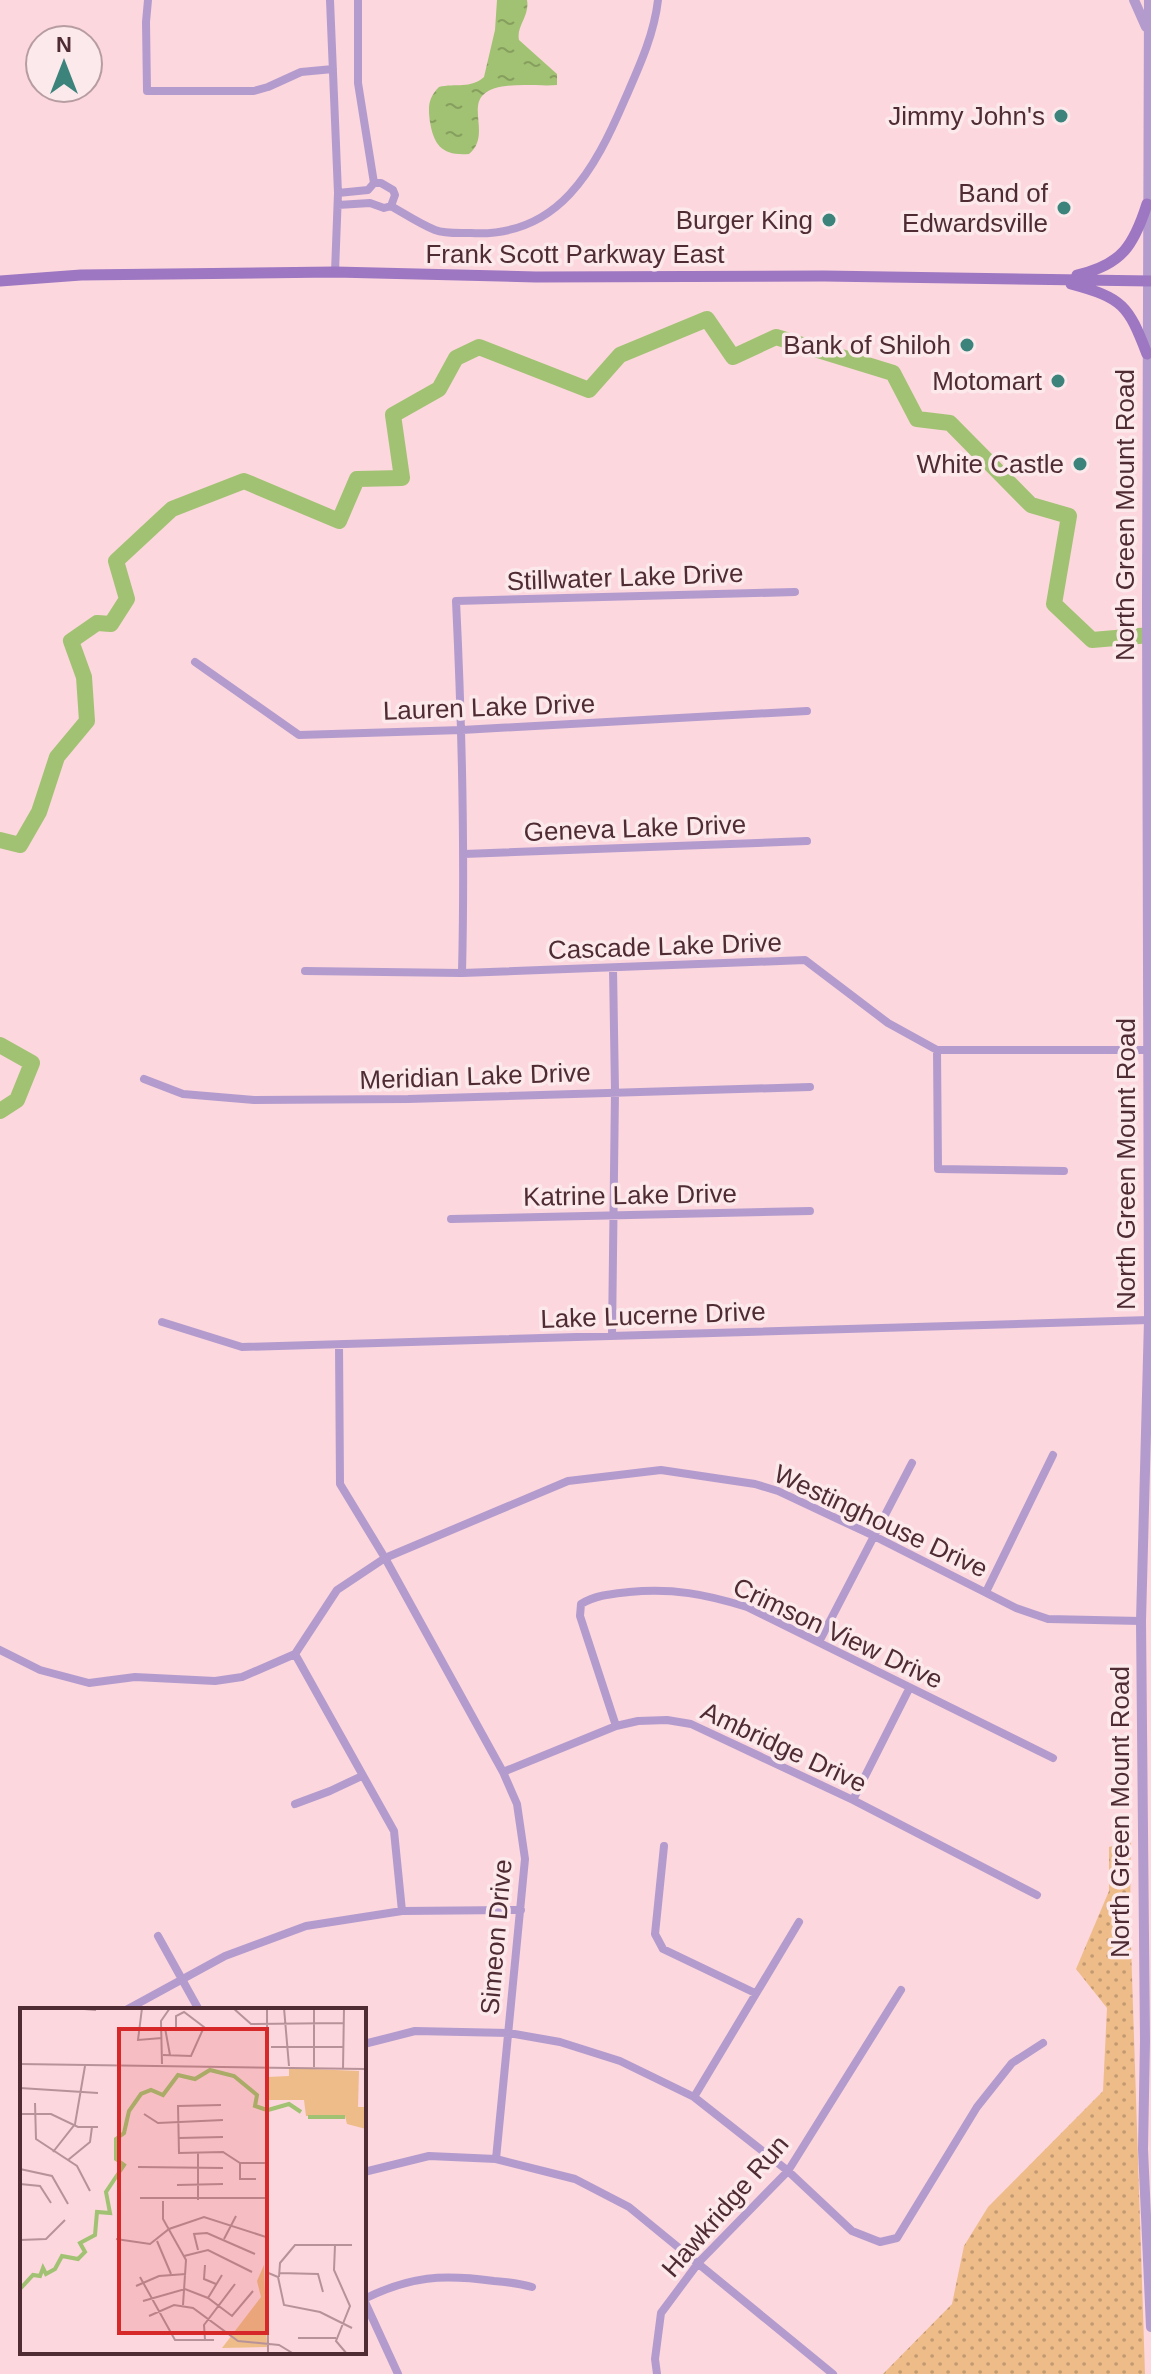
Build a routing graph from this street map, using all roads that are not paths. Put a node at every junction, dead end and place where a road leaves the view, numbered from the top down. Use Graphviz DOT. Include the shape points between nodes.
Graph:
graph roads {
  1 [pos="148,0"];
  2 [pos="330,0"];
  3 [pos="358,0"];
  4 [pos="658,0"];
  5 [pos="1134,0"];
  6 [pos="1149,0"];
  7 [pos="1149,33"];
  8 [pos="333,69"];
  9 [pos="1150,110"];
  10 [pos="1149,170"];
  11 [pos="374,183"];
  12 [pos="338,193"];
  13 [pos="1147,204"];
  14 [pos="338,205"];
  15 [pos="391,206"];
  16 [pos="1151,217"];
  17 [pos="335,272"];
  18 [pos="1055,280"];
  19 [pos="0,281"];
  20 [pos="1149,281"];
  21 [pos="1147,354"];
  22 [pos="795,592"];
  23 [pos="195,662"];
  24 [pos="807,711"];
  25 [pos="462,730"];
  26 [pos="807,841"];
  27 [pos="464,854"];
  28 [pos="613,968"];
  29 [pos="305,971"];
  30 [pos="462,973"];
  31 [pos="937,1050"];
  32 [pos="1148,1050"];
  33 [pos="144,1079"];
  34 [pos="810,1087"];
  35 [pos="615,1091"];
  36 [pos="1064,1171"];
  37 [pos="810,1211"];
  38 [pos="612,1215"];
  39 [pos="451,1219"];
  40 [pos="1149,1320"];
  41 [pos="162,1322"];
  42 [pos="612,1336"];
  43 [pos="339,1345"];
  44 [pos="1053,1455"];
  45 [pos="912,1463"];
  46 [pos="874,1536"];
  47 [pos="385,1558"];
  48 [pos="986,1592"];
  49 [pos="1141,1621"];
  50 [pos="819,1642"];
  51 [pos="0,1650"];
  52 [pos="295,1654"];
  53 [pos="909,1689"];
  54 [pos="616,1726"];
  55 [pos="1053,1758"];
  56 [pos="503,1772"];
  57 [pos="362,1776"];
  58 [pos="853,1800"];
  59 [pos="295,1804"];
  60 [pos="664,1846"];
  61 [pos="1037,1895"];
  62 [pos="1147,1899"];
  63 [pos="521,1910"];
  64 [pos="402,1911"];
  65 [pos="799,1922"];
  66 [pos="158,1936"];
  67 [pos="182,1979"];
  68 [pos="901,1990"];
  69 [pos="755,1993"];
  70 [pos="130,2008"];
  71 [pos="198,2008"];
  72 [pos="509,2033"];
  73 [pos="366,2043"];
  74 [pos="1043,2043"];
  75 [pos="694,2097"];
  76 [pos="496,2159"];
  77 [pos="788,2171"];
  78 [pos="366,2172"];
  79 [pos="699,2262"];
  80 [pos="532,2287"];
  81 [pos="366,2299"];
  82 [pos="366,2304"];
  83 [pos="1151,2327"];
  84 [pos="398,2374"];
  85 [pos="657,2374"];
  86 [pos="833,2374"];
  1 -- 8 [label="street" via="147,91 254,91 307,70"];
  2 -- 8 [label="street"];
  3 -- 11 [label="street" via="358,83"];
  4 -- 15 [label="street" via="644,55 621,109 578,188 556,209 513,230 487,234 437,231"];
  5 -- 7 [label="street"];
  6 -- 7 [label="street, North Green Mount Road"];
  7 -- 9 [label="street, North Green Mount Road"];
  8 -- 12 [label="street"];
  9 -- 10 [label="street, North Green Mount Road"];
  10 -- 13 [label="street, North Green Mount Road"];
  11 -- 12 [label="street" via="368,190"];
  11 -- 15 [label="street" via="393,190"];
  12 -- 14 [label="street"];
  13 -- 16 [label="main road"];
  13 -- 18 [label="main road" via="1137,233 1119,257 1095,271"];
  13 -- 20 [label="street, North Green Mount Road"];
  14 -- 15 [label="street"];
  14 -- 17 [label="street"];
  17 -- 18 [label="main road, Frank Scott Parkway East"];
  17 -- 19 [label="main road, Frank Scott Parkway East"];
  18 -- 20 [label="main road, Frank Scott Parkway East"];
  18 -- 21 [label="main road" via="1118,302 1133,319"];
  20 -- 21 [label="street, North Green Mount Road"];
  21 -- 32 [label="street, North Green Mount Road"];
  22 -- 25 [label="street, Stillwater Lake Drive" via="456,601"];
  23 -- 25 [label="street, Lauren Lake Drive" via="299,735"];
  24 -- 25 [label="street, Lauren Lake Drive"];
  25 -- 27 [label="street"];
  26 -- 27 [label="street, Geneva Lake Drive"];
  27 -- 30 [label="street"];
  28 -- 30 [label="street, Cascade Lake Drive"];
  28 -- 31 [label="street, Cascade Lake Drive" via="805,960 888,1023"];
  28 -- 35 [label="street"];
  29 -- 30 [label="street, Cascade Lake Drive"];
  31 -- 32 [label="street, Cascade Lake Drive"];
  31 -- 36 [label="street" via="938,1169"];
  32 -- 40 [label="street, North Green Mount Road"];
  33 -- 35 [label="street, Meridian Lake Drive" via="183,1094 254,1100"];
  34 -- 35 [label="street, Meridian Lake Drive"];
  35 -- 38 [label="street"];
  37 -- 38 [label="street, Katrine Lake Drive"];
  38 -- 39 [label="street, Katrine Lake Drive"];
  38 -- 42 [label="street"];
  40 -- 42 [label="street, Lake Lucerne Drive"];
  40 -- 49 [label="street, North Green Mount Road"];
  41 -- 43 [label="street, Lake Lucerne Drive" via="242,1347"];
  42 -- 43 [label="street, Lake Lucerne Drive"];
  43 -- 47 [label="street, Simeon Drive" via="340,1484"];
  44 -- 48 [label="street"];
  45 -- 46 [label="street"];
  46 -- 47 [label="street, Westinghouse Drive" via="778,1491 661,1470 568,1481"];
  46 -- 48 [label="street, Westinghouse Drive"];
  46 -- 50 [label="street"];
  47 -- 52 [label="street, Westinghouse Drive" via="337,1590"];
  47 -- 56 [label="street, Simeon Drive"];
  48 -- 49 [label="street, Westinghouse Drive" via="1048,1619"];
  49 -- 62 [label="street, North Green Mount Road"];
  50 -- 53 [label="street, Crimson View Drive"];
  50 -- 54 [label="street, Crimson View Drive" via="709,1595 651,1590 595,1596 581,1604 580,1616"];
  51 -- 52 [label="street" via="40,1670 89,1683 135,1677 215,1681 242,1677"];
  52 -- 57 [label="street"];
  53 -- 55 [label="street, Crimson View Drive"];
  53 -- 58 [label="street"];
  54 -- 56 [label="street, Ambridge Drive"];
  54 -- 58 [label="street, Ambridge Drive" via="648,1719 691,1724"];
  56 -- 63 [label="street, Simeon Drive" via="517,1804 525,1859"];
  57 -- 59 [label="street"];
  57 -- 64 [label="street" via="394,1831"];
  58 -- 61 [label="street, Ambridge Drive"];
  60 -- 69 [label="street" via="655,1934 663,1949"];
  62 -- 83 [label="street, North Green Mount Road" via="1143,2149"];
  63 -- 64 [label="street"];
  63 -- 72 [label="street, Simeon Drive"];
  64 -- 67 [label="street" via="306,1926 225,1956"];
  65 -- 69 [label="street"];
  66 -- 67 [label="street"];
  67 -- 70 [label="street"];
  67 -- 71 [label="street"];
  68 -- 77 [label="street, Hawkridge Run"];
  69 -- 75 [label="street"];
  72 -- 73 [label="street" via="415,2031"];
  72 -- 75 [label="street" via="620,2061"];
  72 -- 76 [label="street, Simeon Drive"];
  74 -- 77 [label="street" via="1012,2063 977,2107 897,2238 880,2242 852,2231"];
  75 -- 77 [label="street"];
  76 -- 78 [label="street" via="429,2156"];
  76 -- 79 [label="street" via="575,2179 629,2207"];
  77 -- 79 [label="street, Hawkridge Run"];
  79 -- 85 [label="street, Hawkridge Run" via="661,2313"];
  79 -- 86 [label="street"];
  80 -- 81 [label="street" via="438,2276 390,2286"];
  82 -- 84 [label="street"];
}
